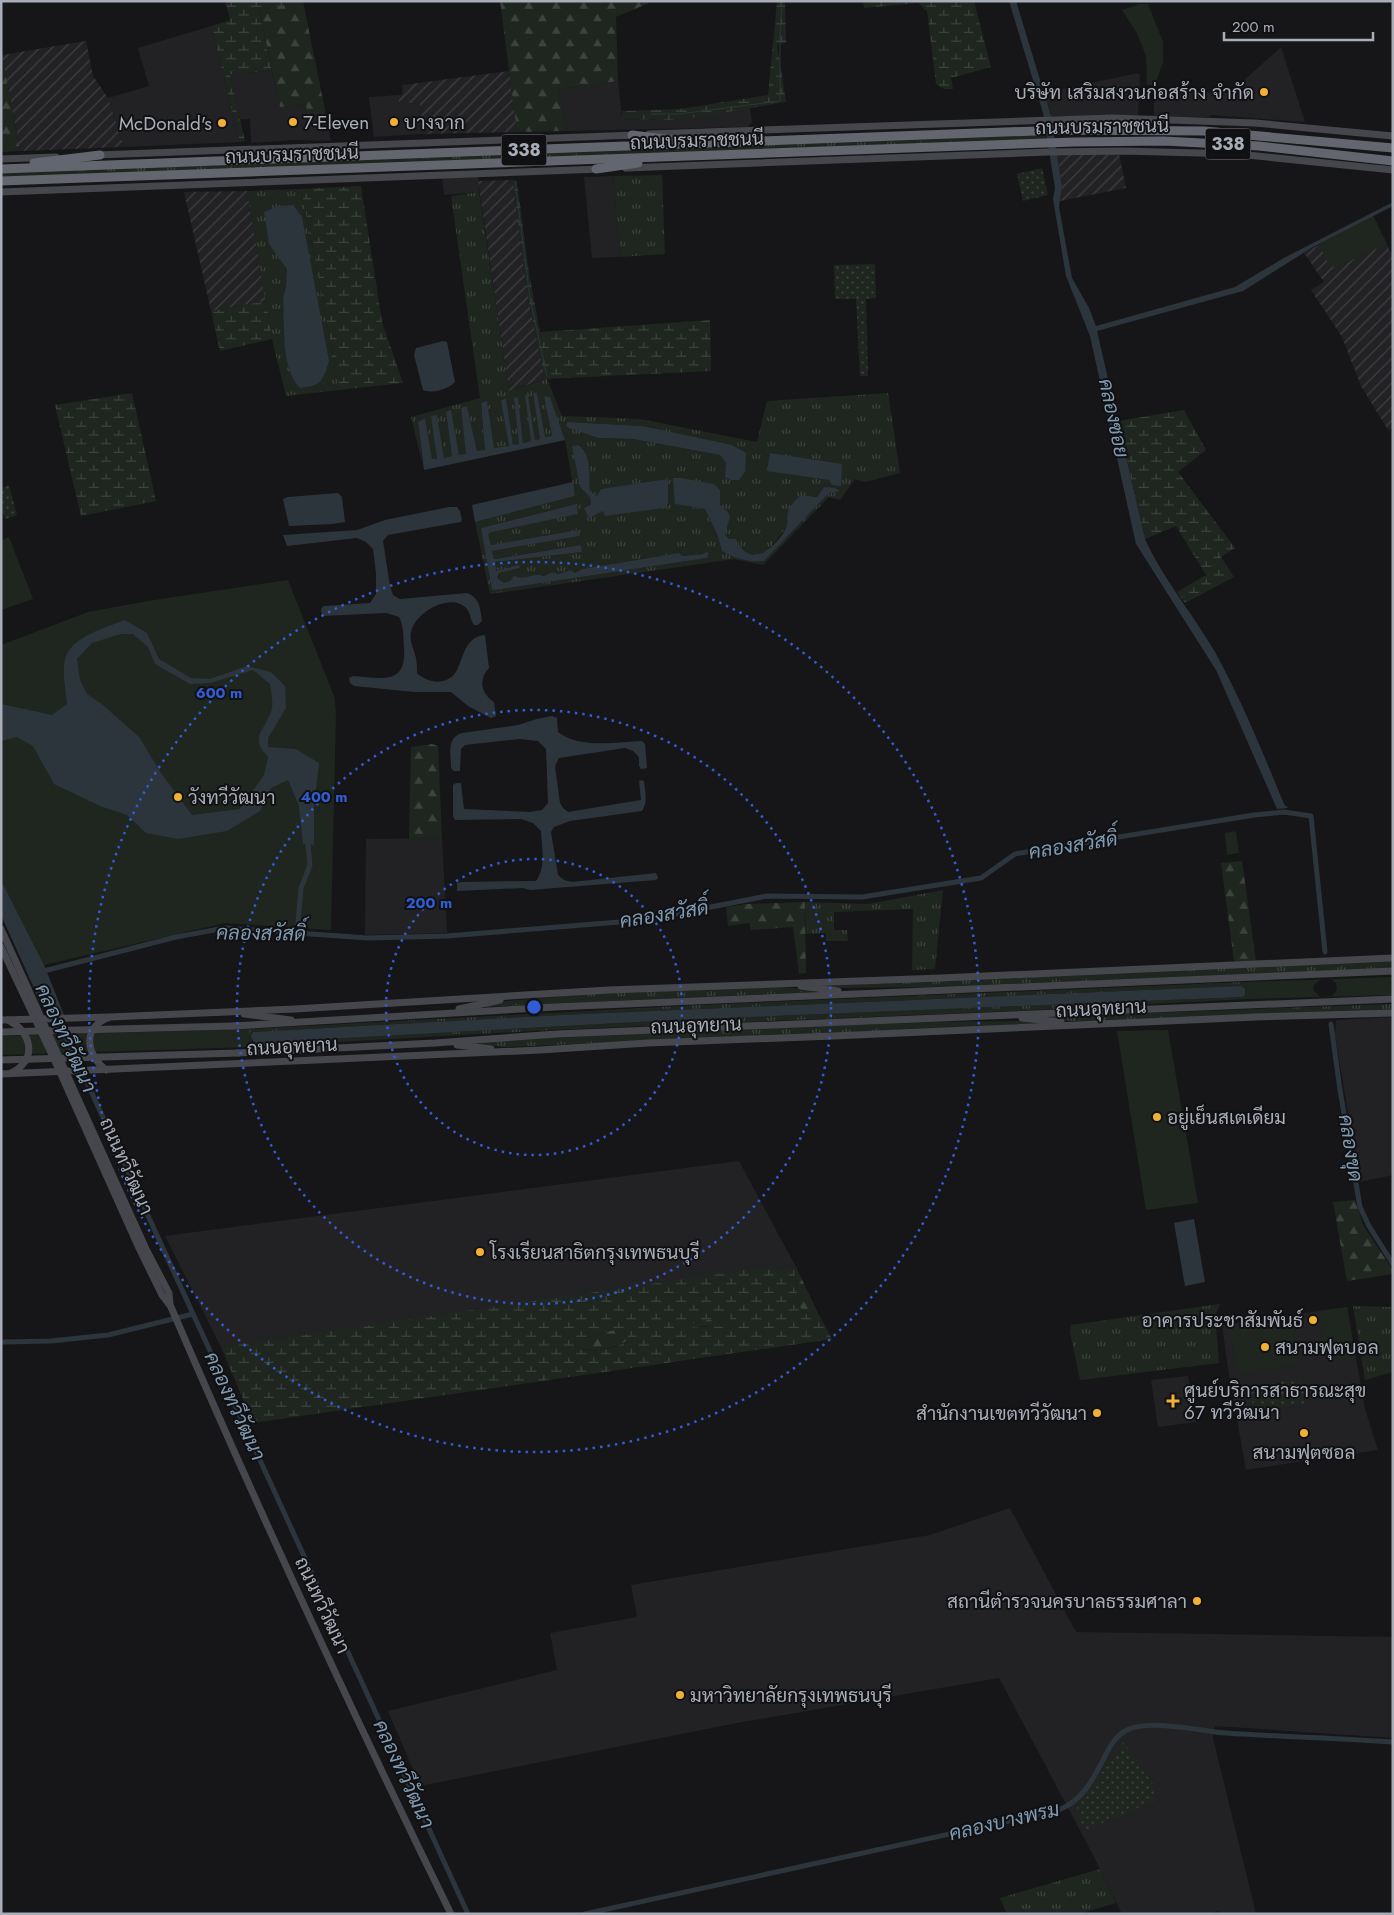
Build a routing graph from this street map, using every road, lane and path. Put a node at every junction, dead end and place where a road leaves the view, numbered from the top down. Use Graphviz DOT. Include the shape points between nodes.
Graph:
graph roads {
  1 [pos="632,135"];
  2 [pos="1393,136"];
  3 [pos="694,144"];
  4 [pos="1393,148"];
  5 [pos="100,155"];
  6 [pos="688,156"];
  7 [pos="1,159"];
  8 [pos="1393,161"];
  9 [pos="1,168"];
  10 [pos="596,169"];
  11 [pos="1393,170"];
  12 [pos="1,181"];
  13 [pos="1,192"];
  14 [pos="1,929"];
  15 [pos="1,947"];
  16 [pos="1393,958"];
  17 [pos="1393,972"];
  18 [pos="781,984"];
  19 [pos="857,994"];
  20 [pos="515,996"];
  21 [pos="1393,999"];
  22 [pos="27,1000"];
  23 [pos="224,1012"];
  24 [pos="447,1012"];
  25 [pos="1393,1013"];
  26 [pos="1010,1015"];
  27 [pos="110,1017"];
  28 [pos="42,1019"];
  29 [pos="8,1020"];
  30 [pos="313,1022"];
  31 [pos="1086,1025"];
  32 [pos="1,1032"];
  33 [pos="435,1043"];
  34 [pos="506,1052"];
  35 [pos="1,1060"];
  36 [pos="55,1060"];
  37 [pos="102,1071"];
  38 [pos="66,1072"];
  39 [pos="43,1073"];
  40 [pos="5,1074"];
  41 [pos="451,1914"];
  1 -- 2 [label="main road, 338" via="1044,119 1161,119"];
  1 -- 3 [label="highway"];
  1 -- 5 [label="main road, 338"];
  3 -- 4 [label="highway, ถนนบรมราชชนนี / 338" via="1061,130 1204,131"];
  3 -- 9 [label="highway, ถนนบรมราชชนนี / 338"];
  5 -- 7 [label="main road, 338"];
  5 -- 9 [label="highway"];
  6 -- 8 [label="highway, ถนนบรมราชชนนี / 338" via="1164,141 1258,146"];
  6 -- 10 [label="highway"];
  6 -- 12 [label="highway, ถนนบรมราชชนนี / 338"];
  10 -- 11 [label="main road, 338" via="1048,152 1132,152 1237,154"];
  10 -- 13 [label="main road, 338"];
  14 -- 28 [label="main road, ถนนทวีวัฒนา"];
  15 -- 22 [label="main road, ถนนทวีวัฒนา"];
  16 -- 18 [label="main road, ถนนอุทยาน"];
  17 -- 19 [label="main road, ถนนอุทยาน"];
  18 -- 19 [label="main road"];
  18 -- 20 [label="main road, ถนนอุทยาน"];
  19 -- 24 [label="main road, ถนนอุทยาน"];
  20 -- 23 [label="main road, ถนนอุทยาน"];
  20 -- 24 [label="main road"];
  21 -- 26 [label="main road, ถนนอุทยาน"];
  22 -- 28 [label="main road, ถนนทวีวัฒนา"];
  22 -- 29 [label="main road" via="23,1015"];
  23 -- 27 [label="main road, ถนนอุทยาน"];
  23 -- 30 [label="main road"];
  24 -- 30 [label="main road, ถนนอุทยาน"];
  25 -- 31 [label="main road, ถนนอุทยาน"];
  26 -- 31 [label="main road"];
  26 -- 33 [label="main road, ถนนอุทยาน" via="557,1034"];
  27 -- 28 [label="main road, ถนนอุทยาน"];
  27 -- 37 [label="main road" via="95,1026 90,1036 89,1046"];
  28 -- 29 [label="main road, ถนนอุทยาน"];
  28 -- 36 [label="main road, ถนนทวีวัฒนา"];
  28 -- 38 [label="main road, ถนนทวีวัฒนา"];
  29 -- 40 [label="main road" via="22,1030 28,1044 26,1060 15,1071"];
  30 -- 32 [label="main road, ถนนอุทยาน, bridge"];
  31 -- 34 [label="main road, ถนนอุทยาน" via="639,1043"];
  33 -- 34 [label="main road"];
  33 -- 35 [label="main road, ถนนอุทยาน, bridge"];
  34 -- 37 [label="main road, ถนนอุทยาน"];
  36 -- 38 [label="main road, ถนนทวีวัฒนา"];
  36 -- 39 [label="main road"];
  37 -- 38 [label="main road, ถนนอุทยาน"];
  38 -- 39 [label="main road, ถนนอุทยาน"];
  38 -- 41 [label="main road, ถนนทวีวัฒนา" via="139,1248 171,1307 389,1788"];
  39 -- 40 [label="main road, ถนนอุทยาน"];
}
